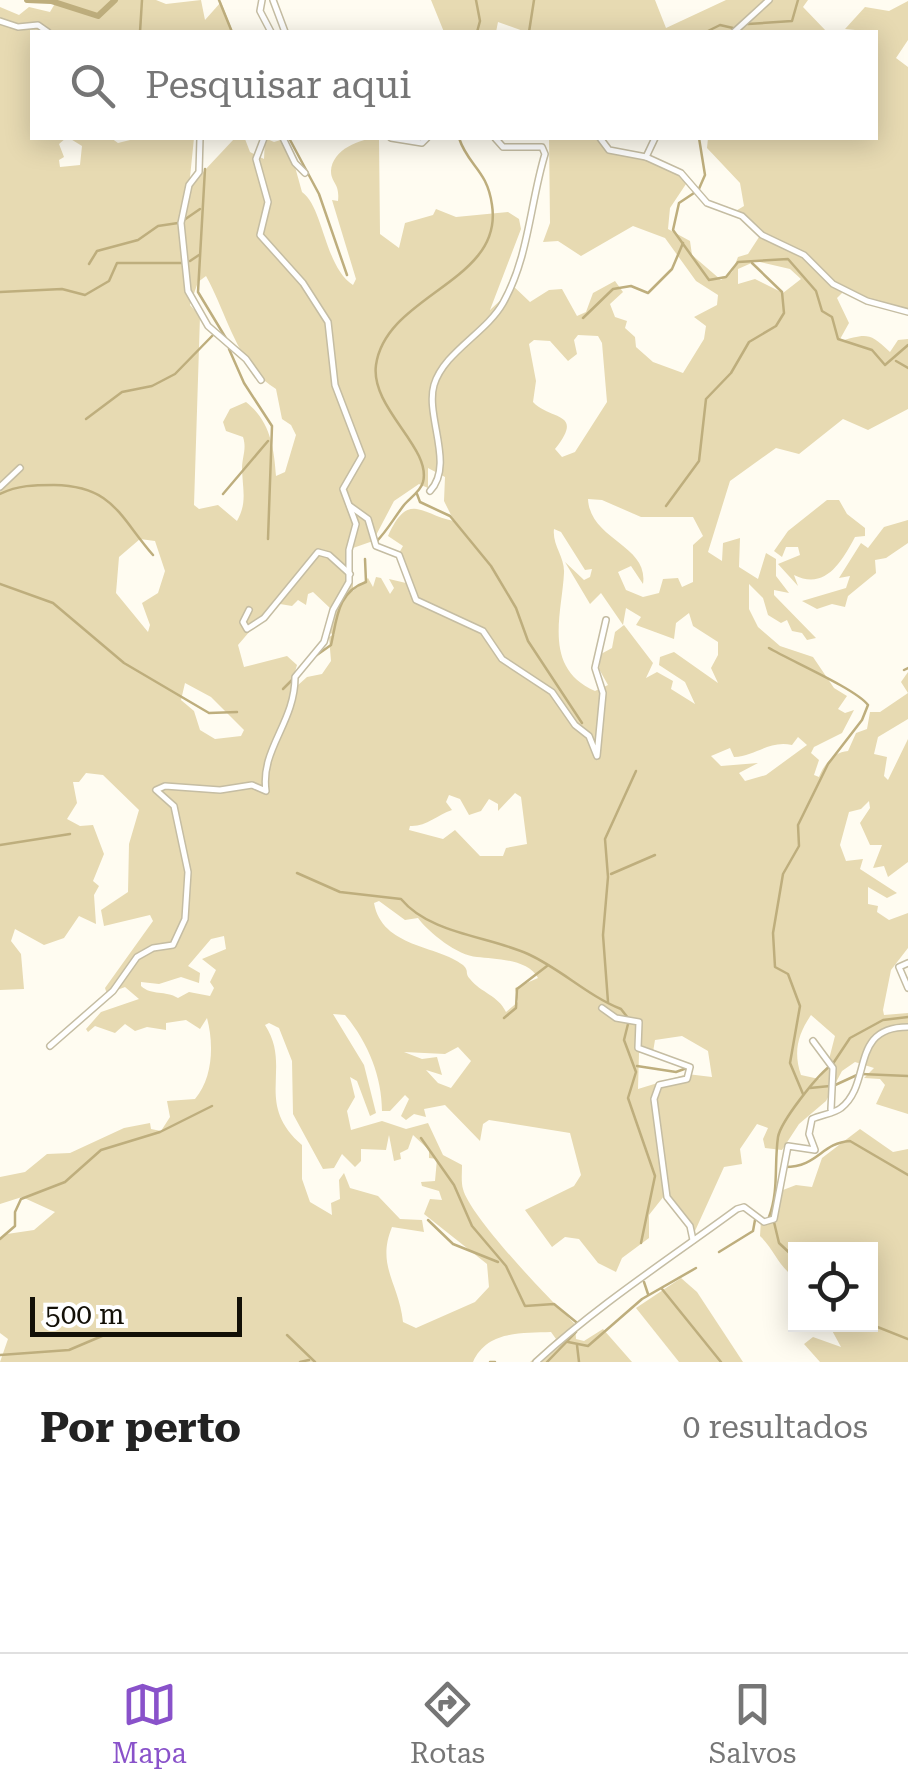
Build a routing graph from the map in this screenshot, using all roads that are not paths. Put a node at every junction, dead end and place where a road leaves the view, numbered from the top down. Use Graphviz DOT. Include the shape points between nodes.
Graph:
graph roads {
  1 [pos="262,0"];
  2 [pos="274,0"];
  3 [pos="769,0"];
  4 [pos="0,22"];
  5 [pos="45,30"];
  6 [pos="269,30"];
  7 [pos="284,30"];
  8 [pos="736,30"];
  9 [pos="200,140"];
  10 [pos="263,140"];
  11 [pos="285,140"];
  12 [pos="498,140"];
  13 [pos="602,140"];
  14 [pos="654,140"];
  15 [pos="646,157"];
  16 [pos="305,173"];
  17 [pos="908,312"];
  18 [pos="261,380"];
  19 [pos="20,468"];
  20 [pos="0,488"];
  21 [pos="430,491"];
  22 [pos="348,504"];
  23 [pos="350,574"];
  24 [pos="250,610"];
  25 [pos="606,620"];
  26 [pos="908,963"];
  27 [pos="908,988"];
  28 [pos="602,1008"];
  29 [pos="908,1027"];
  30 [pos="813,1041"];
  31 [pos="50,1046"];
  32 [pos="831,1110"];
  33 [pos="693,1240"];
  34 [pos="536,1362"];
  1 -- 6 [label="street"];
  2 -- 7 [label="street"];
  3 -- 8 [label="street"];
  4 -- 5 [label="street"];
  9 -- 18 [label="street" via="199,172 189,185 181,224 188,291 205,322"];
  10 -- 22 [label="street" via="256,159 268,202 260,235 329,324 335,385 362,456 343,488"];
  11 -- 16 [label="street"];
  12 -- 21 [label="street" via="503,147 542,147 545,154 528,238 505,300 443,368 433,389 438,472"];
  13 -- 15 [label="street" via="609,150"];
  14 -- 15 [label="street"];
  15 -- 17 [label="street" via="681,173 706,203 742,216 804,255 833,284"];
  19 -- 20 [label="street"];
  22 -- 23 [label="street" via="356,524"];
  22 -- 25 [label="street" via="368,519 376,546 399,554 416,600 483,631 506,663 552,692 597,756 602,692 594,668"];
  23 -- 24 [label="street" via="330,554 318,552 264,618 247,629 243,622"];
  23 -- 31 [label="street" via="324,642 295,676 295,700 273,746 266,791 156,790 174,806 188,872 185,918 173,945 138,957 113,992"];
  26 -- 27 [label="street" via="899,968"];
  28 -- 33 [label="street" via="639,1022 638,1048 690,1067 687,1079 659,1085 654,1099 668,1197"];
  29 -- 32 [label="street" via="890,1028 871,1042 856,1085 841,1108"];
  30 -- 32 [label="street" via="833,1068"];
  32 -- 33 [label="street" via="810,1124 814,1150 788,1146 774,1218 764,1222 742,1207"];
  33 -- 34 [label="street" via="583,1318"];
}
